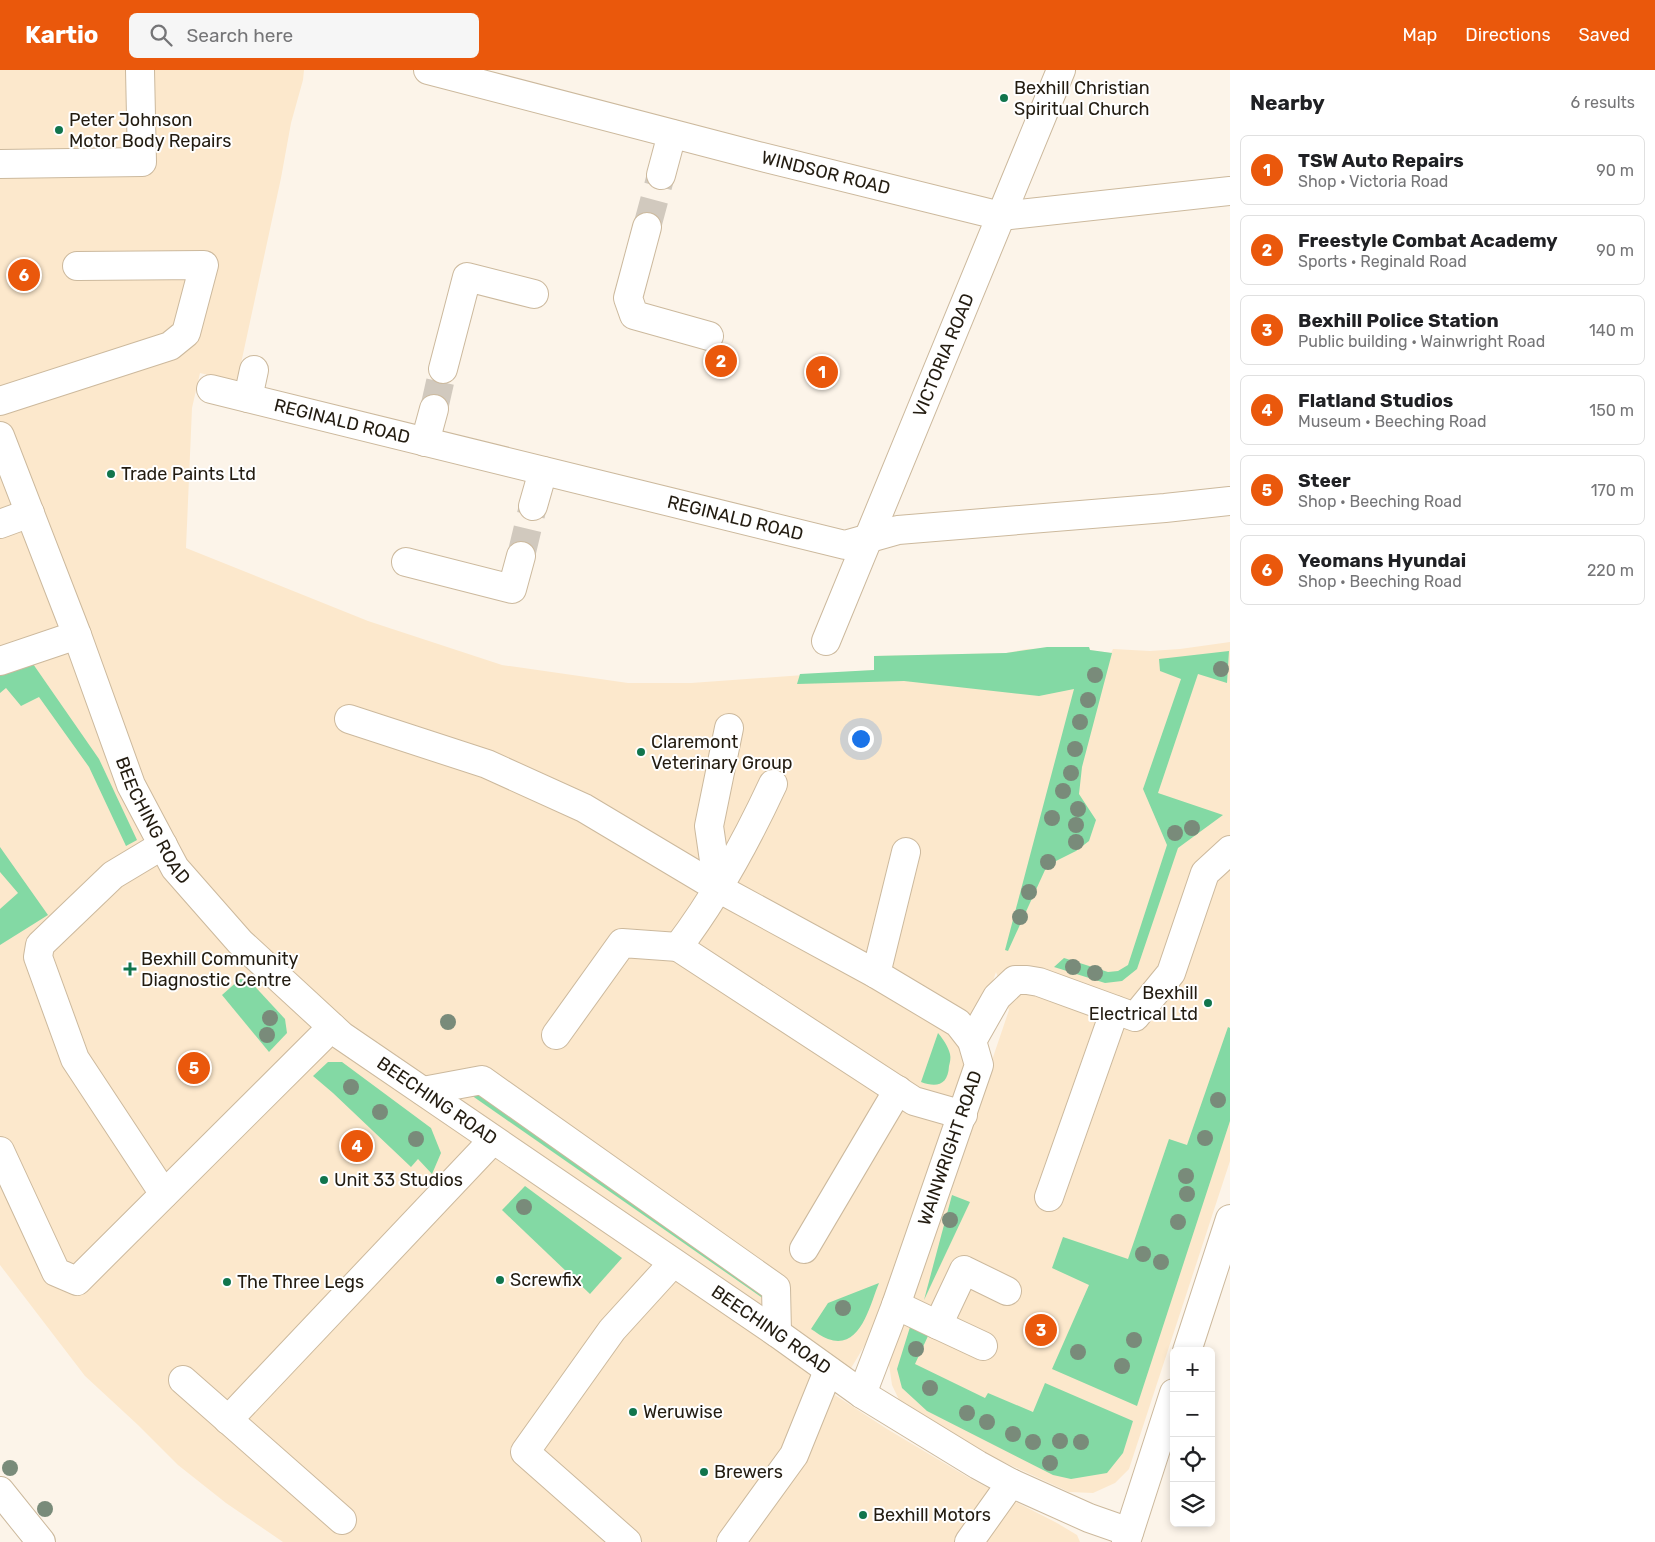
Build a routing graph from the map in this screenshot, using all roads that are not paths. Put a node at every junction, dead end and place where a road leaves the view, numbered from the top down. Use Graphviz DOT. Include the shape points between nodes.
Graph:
graph roads {
  1 [pos="140,70"];
  2 [pos="428,70"];
  3 [pos="1061,70"];
  4 [pos="519,82"];
  5 [pos="672,134"];
  6 [pos="0,164"];
  7 [pos="661,176"];
  8 [pos="1230,191"];
  9 [pos="1001,216"];
  10 [pos="647,227"];
  11 [pos="77,266"];
  12 [pos="534,294"];
  13 [pos="709,336"];
  14 [pos="444,369"];
  15 [pos="254,370"];
  16 [pos="211,389"];
  17 [pos="248,398"];
  18 [pos="0,401"];
  19 [pos="434,409"];
  20 [pos="0,436"];
  21 [pos="424,442"];
  22 [pos="543,471"];
  23 [pos="1230,501"];
  24 [pos="533,506"];
  25 [pos="30,513"];
  26 [pos="0,524"];
  27 [pos="868,538"];
  28 [pos="520,556"];
  29 [pos="406,562"];
  30 [pos="77,635"];
  31 [pos="826,642"];
  32 [pos="0,660"];
  33 [pos="349,718"];
  34 [pos="729,728"];
  35 [pos="773,784"];
  36 [pos="163,846"];
  37 [pos="1230,850"];
  38 [pos="906,852"];
  39 [pos="718,888"];
  40 [pos="678,947"];
  41 [pos="876,974"];
  42 [pos="1114,1010"];
  43 [pos="332,1027"];
  44 [pos="556,1035"];
  45 [pos="972,1041"];
  46 [pos="898,1090"];
  47 [pos="423,1091"];
  48 [pos="962,1115"];
  49 [pos="493,1140"];
  50 [pos="0,1151"];
  51 [pos="164,1194"];
  52 [pos="1049,1197"];
  53 [pos="1227,1234"];
  54 [pos="804,1250"];
  55 [pos="673,1263"];
  56 [pos="1007,1291"];
  57 [pos="896,1305"];
  58 [pos="938,1325"];
  59 [pos="777,1333"];
  60 [pos="983,1346"];
  61 [pos="1188,1347"];
  62 [pos="828,1371"];
  63 [pos="183,1380"];
  64 [pos="862,1394"];
  65 [pos="1170,1405"];
  66 [pos="228,1420"];
  67 [pos="1011,1484"];
  68 [pos="0,1491"];
  69 [pos="342,1520"];
  70 [pos="1127,1537"];
  71 [pos="41,1542"];
  72 [pos="628,1542"];
  73 [pos="732,1542"];
  74 [pos="969,1542"];
  1 -- 6 [label="street" via="142,162"];
  2 -- 4 [label="street, WINDSOR ROAD"];
  3 -- 9 [label="street, VICTORIA ROAD"];
  4 -- 5 [label="street, WINDSOR ROAD"];
  5 -- 7 [label="street"];
  5 -- 9 [label="street, WINDSOR ROAD"];
  8 -- 9 [label="street, WINDSOR ROAD"];
  9 -- 27 [label="street, VICTORIA ROAD"];
  10 -- 13 [label="street" via="628,298 634,315"];
  11 -- 18 [label="street" via="204,265 186,333 170,346"];
  12 -- 14 [label="street" via="467,277"];
  15 -- 17 [label="street"];
  16 -- 17 [label="street, REGINALD ROAD"];
  17 -- 21 [label="street, REGINALD ROAD"];
  19 -- 21 [label="street"];
  20 -- 25 [label="street, BEECHING ROAD"];
  21 -- 22 [label="street, REGINALD ROAD"];
  22 -- 24 [label="street"];
  22 -- 27 [label="street, REGINALD ROAD" via="845,545"];
  23 -- 27 [label="street, REGINALD ROAD" via="898,530"];
  25 -- 26 [label="street"];
  25 -- 30 [label="street, BEECHING ROAD"];
  27 -- 31 [label="street, VICTORIA ROAD"];
  28 -- 29 [label="street" via="512,588"];
  30 -- 32 [label="street"];
  30 -- 36 [label="street, BEECHING ROAD" via="132,785"];
  33 -- 39 [label="street, WAINWRIGHT ROAD" via="487,764 579,805"];
  34 -- 39 [label="street" via="709,826"];
  35 -- 39 [label="street" via="748,838"];
  36 -- 43 [label="street, BEECHING ROAD" via="175,868 240,942"];
  36 -- 51 [label="street" via="113,875 40,945 38,958 75,1059"];
  37 -- 42 [label="street" via="1205,873 1171,973 1134,1017"];
  38 -- 41 [label="street"];
  39 -- 40 [label="street"];
  39 -- 41 [label="street, WAINWRIGHT ROAD"];
  40 -- 44 [label="street" via="622,942"];
  40 -- 46 [label="street"];
  41 -- 45 [label="street, WAINWRIGHT ROAD" via="958,1023"];
  42 -- 45 [label="street" via="1039,982 1015,980 997,997"];
  42 -- 52 [label="street"];
  43 -- 47 [label="street, BEECHING ROAD"];
  43 -- 51 [label="street"];
  45 -- 48 [label="street, WAINWRIGHT ROAD" via="979,1065"];
  46 -- 48 [label="street" via="914,1101"];
  46 -- 54 [label="street"];
  47 -- 49 [label="street, BEECHING ROAD"];
  47 -- 59 [label="street" via="482,1080 776,1288"];
  48 -- 57 [label="street, WAINWRIGHT ROAD"];
  49 -- 55 [label="street, BEECHING ROAD"];
  49 -- 66 [label="street"];
  50 -- 51 [label="street" via="56,1272 76,1281"];
  53 -- 61 [label="street"];
  55 -- 59 [label="street, BEECHING ROAD"];
  55 -- 72 [label="street" via="612,1330 525,1452"];
  56 -- 58 [label="street" via="964,1270"];
  57 -- 58 [label="street"];
  57 -- 64 [label="street, WAINWRIGHT ROAD"];
  58 -- 60 [label="street"];
  59 -- 62 [label="street, BEECHING ROAD"];
  62 -- 64 [label="street, BEECHING ROAD"];
  62 -- 73 [label="street" via="794,1455"];
  63 -- 66 [label="street"];
  64 -- 67 [label="street, BEECHING ROAD"];
  65 -- 70 [label="street"];
  66 -- 69 [label="street"];
  67 -- 70 [label="street, BEECHING ROAD"];
  67 -- 74 [label="street"];
  68 -- 71 [label="street"];
}
